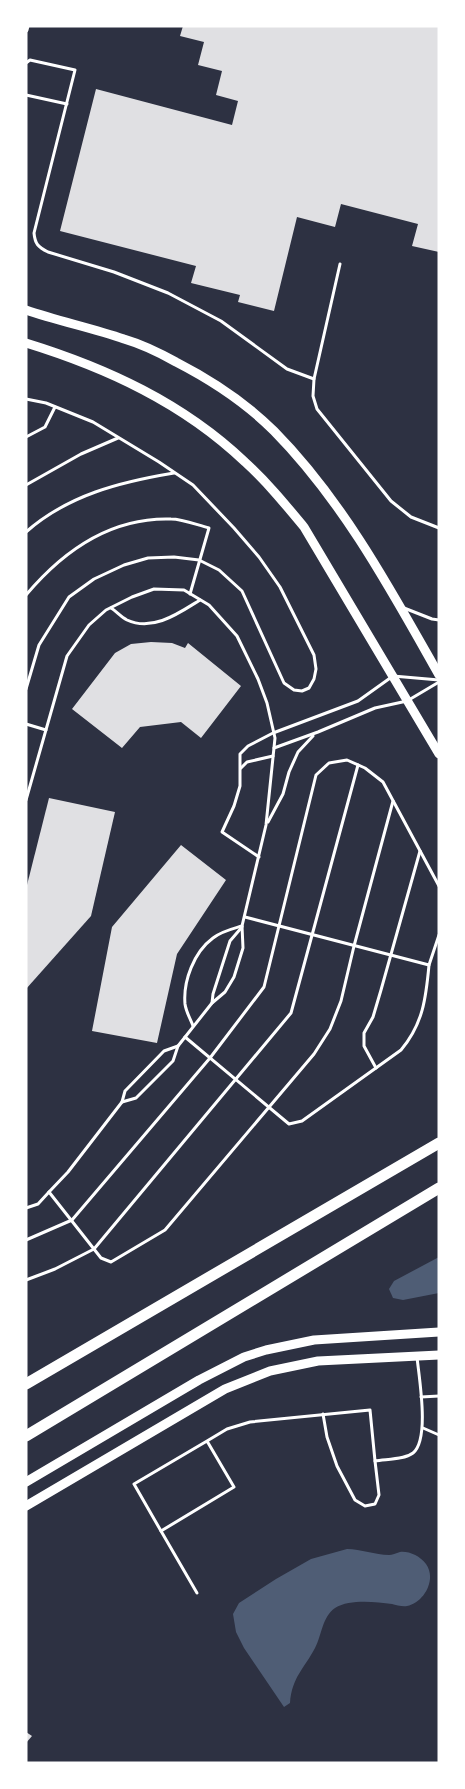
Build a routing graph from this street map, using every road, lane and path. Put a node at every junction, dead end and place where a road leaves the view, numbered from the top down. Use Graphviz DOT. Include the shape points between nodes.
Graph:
graph roads {
  1 [pos="27,26"];
  2 [pos="26,30"];
  3 [pos="26,63"];
  4 [pos="26,95"];
  5 [pos="67,104"];
  6 [pos="340,264"];
  7 [pos="26,310"];
  8 [pos="26,343"];
  9 [pos="314,379"];
  10 [pos="26,399"];
  11 [pos="55,407"];
  12 [pos="26,438"];
  13 [pos="119,438"];
  14 [pos="175,473"];
  15 [pos="26,486"];
  16 [pos="439,528"];
  17 [pos="26,532"];
  18 [pos="199,560"];
  19 [pos="190,594"];
  20 [pos="26,595"];
  21 [pos="200,600"];
  22 [pos="400,606"];
  23 [pos="111,608"];
  24 [pos="439,620"];
  25 [pos="439,674"];
  26 [pos="393,676"];
  27 [pos="439,681"];
  28 [pos="26,689"];
  29 [pos="407,701"];
  30 [pos="26,724"];
  31 [pos="46,730"];
  32 [pos="273,733"];
  33 [pos="314,734"];
  34 [pos="274,748"];
  35 [pos="439,754"];
  36 [pos="273,756"];
  37 [pos="358,765"];
  38 [pos="240,768"];
  39 [pos="26,800"];
  40 [pos="393,800"];
  41 [pos="266,825"];
  42 [pos="420,850"];
  43 [pos="259,857"];
  44 [pos="439,886"];
  45 [pos="245,917"];
  46 [pos="242,926"];
  47 [pos="278,926"];
  48 [pos="313,935"];
  49 [pos="439,935"];
  50 [pos="354,946"];
  51 [pos="391,955"];
  52 [pos="429,965"];
  53 [pos="212,1003"];
  54 [pos="193,1026"];
  55 [pos="185,1037"];
  56 [pos="178,1046"];
  57 [pos="210,1058"];
  58 [pos="376,1068"];
  59 [pos="236,1079"];
  60 [pos="122,1102"];
  61 [pos="269,1107"];
  62 [pos="439,1143"];
  63 [pos="439,1188"];
  64 [pos="50,1192"];
  65 [pos="26,1208"];
  66 [pos="72,1220"];
  67 [pos="26,1240"];
  68 [pos="94,1249"];
  69 [pos="26,1280"];
  70 [pos="439,1332"];
  71 [pos="439,1355"];
  72 [pos="417,1356"];
  73 [pos="26,1384"];
  74 [pos="439,1396"];
  75 [pos="421,1397"];
  76 [pos="323,1414"];
  77 [pos="423,1428"];
  78 [pos="439,1435"];
  79 [pos="26,1436"];
  80 [pos="207,1441"];
  81 [pos="375,1461"];
  82 [pos="26,1482"];
  83 [pos="26,1506"];
  84 [pos="160,1531"];
  85 [pos="197,1593"];
  1 -- 2 [label="street"];
  3 -- 5 [label="lane" via="30,60 76,70"];
  4 -- 5 [label="lane"];
  5 -- 9 [label="lane" via="34,233 34,241 39,247 168,294 221,321 287,369"];
  6 -- 9 [label="lane"];
  7 -- 22 [label="main road" via="125,339 176,362 232,396 273,430 304,465 355,535"];
  8 -- 26 [label="main road" via="76,359 154,395 207,430 245,461 304,527"];
  9 -- 16 [label="lane" via="313,396 317,409 391,502 411,517"];
  10 -- 11 [label="lane"];
  11 -- 12 [label="lane" via="45,427"];
  11 -- 13 [label="lane" via="93,422"];
  13 -- 14 [label="lane"];
  13 -- 15 [label="lane" via="74,458"];
  14 -- 17 [label="lane" via="100,489 75,500"];
  14 -- 18 [label="lane" via="193,485 260,556 280,587 314,655 316,669 309,688 294,690 284,683 242,591 219,570"];
  18 -- 19 [label="lane"];
  18 -- 20 [label="lane" via="208,528 172,519 147,520 119,526 77,547 44,574"];
  18 -- 28 [label="lane" via="148,558 124,564 94,579 69,597 39,645"];
  19 -- 21 [label="lane"];
  19 -- 23 [label="lane" via="184,590 154,589"];
  21 -- 23 [label="lane" via="171,618 148,624 127,620"];
  21 -- 32 [label="lane" via="238,636 267,703"];
  22 -- 24 [label="lane"];
  22 -- 25 [label="main road"];
  23 -- 31 [label="lane" via="89,625 67,656"];
  26 -- 27 [label="lane"];
  26 -- 29 [label="main road"];
  26 -- 32 [label="lane" via="358,701"];
  27 -- 29 [label="lane"];
  29 -- 33 [label="lane" via="375,708"];
  29 -- 35 [label="main road"];
  30 -- 31 [label="lane"];
  31 -- 39 [label="lane"];
  32 -- 34 [label="lane"];
  32 -- 38 [label="lane" via="240,754"];
  33 -- 34 [label="lane"];
  33 -- 41 [label="lane" via="298,752 283,794"];
  34 -- 36 [label="lane"];
  36 -- 38 [label="lane" via="247,762"];
  36 -- 41 [label="lane"];
  37 -- 40 [label="lane" via="383,782"];
  37 -- 47 [label="lane" via="347,760 329,763 316,775"];
  37 -- 48 [label="lane"];
  38 -- 43 [label="lane" via="240,786 222,832"];
  40 -- 42 [label="lane"];
  40 -- 50 [label="lane"];
  41 -- 43 [label="lane"];
  42 -- 44 [label="lane"];
  42 -- 51 [label="lane"];
  43 -- 45 [label="lane"];
  45 -- 46 [label="lane"];
  45 -- 47 [label="lane"];
  46 -- 53 [label="lane" via="230,941"];
  46 -- 53 [label="lane" via="243,948 234,977 225,992"];
  46 -- 54 [label="lane" via="213,938 198,954 185,990 185,1007"];
  47 -- 48 [label="lane"];
  47 -- 57 [label="lane" via="264,988"];
  48 -- 50 [label="lane"];
  48 -- 59 [label="lane" via="291,1012"];
  49 -- 52 [label="lane"];
  50 -- 51 [label="lane"];
  50 -- 61 [label="lane" via="341,1001 330,1029 314,1054"];
  51 -- 52 [label="lane"];
  51 -- 58 [label="lane" via="364,1033 364,1046"];
  52 -- 58 [label="lane" via="425,1000 411,1038 401,1050"];
  53 -- 54 [label="lane"];
  54 -- 55 [label="lane"];
  55 -- 56 [label="lane"];
  55 -- 57 [label="lane"];
  56 -- 60 [label="lane" via="164,1051 125,1091"];
  56 -- 60 [label="lane" via="173,1061 136,1098"];
  57 -- 59 [label="lane"];
  57 -- 66 [label="lane"];
  58 -- 61 [label="lane" via="302,1120 288,1124"];
  59 -- 61 [label="lane"];
  59 -- 68 [label="lane"];
  60 -- 64 [label="lane"];
  61 -- 68 [label="lane" via="165,1230 111,1262 101,1258"];
  62 -- 73 [label="highway"];
  63 -- 79 [label="highway"];
  64 -- 65 [label="lane" via="38,1204"];
  64 -- 66 [label="lane"];
  66 -- 67 [label="lane"];
  66 -- 68 [label="lane"];
  68 -- 69 [label="lane"];
  70 -- 82 [label="main road" via="314,1340 244,1357"];
  71 -- 72 [label="main road"];
  72 -- 75 [label="lane"];
  72 -- 83 [label="main road" via="294,1364 248,1379 225,1389"];
  74 -- 75 [label="lane"];
  75 -- 77 [label="lane"];
  76 -- 80 [label="lane" via="250,1422"];
  76 -- 81 [label="lane" via="370,1410"];
  76 -- 81 [label="lane" via="337,1466 355,1500 365,1506 375,1504 379,1494"];
  77 -- 78 [label="lane"];
  77 -- 81 [label="lane" via="413,1453"];
  80 -- 84 [label="lane" via="134,1484"];
  80 -- 84 [label="lane" via="234,1487"];
  84 -- 85 [label="lane"];
}
